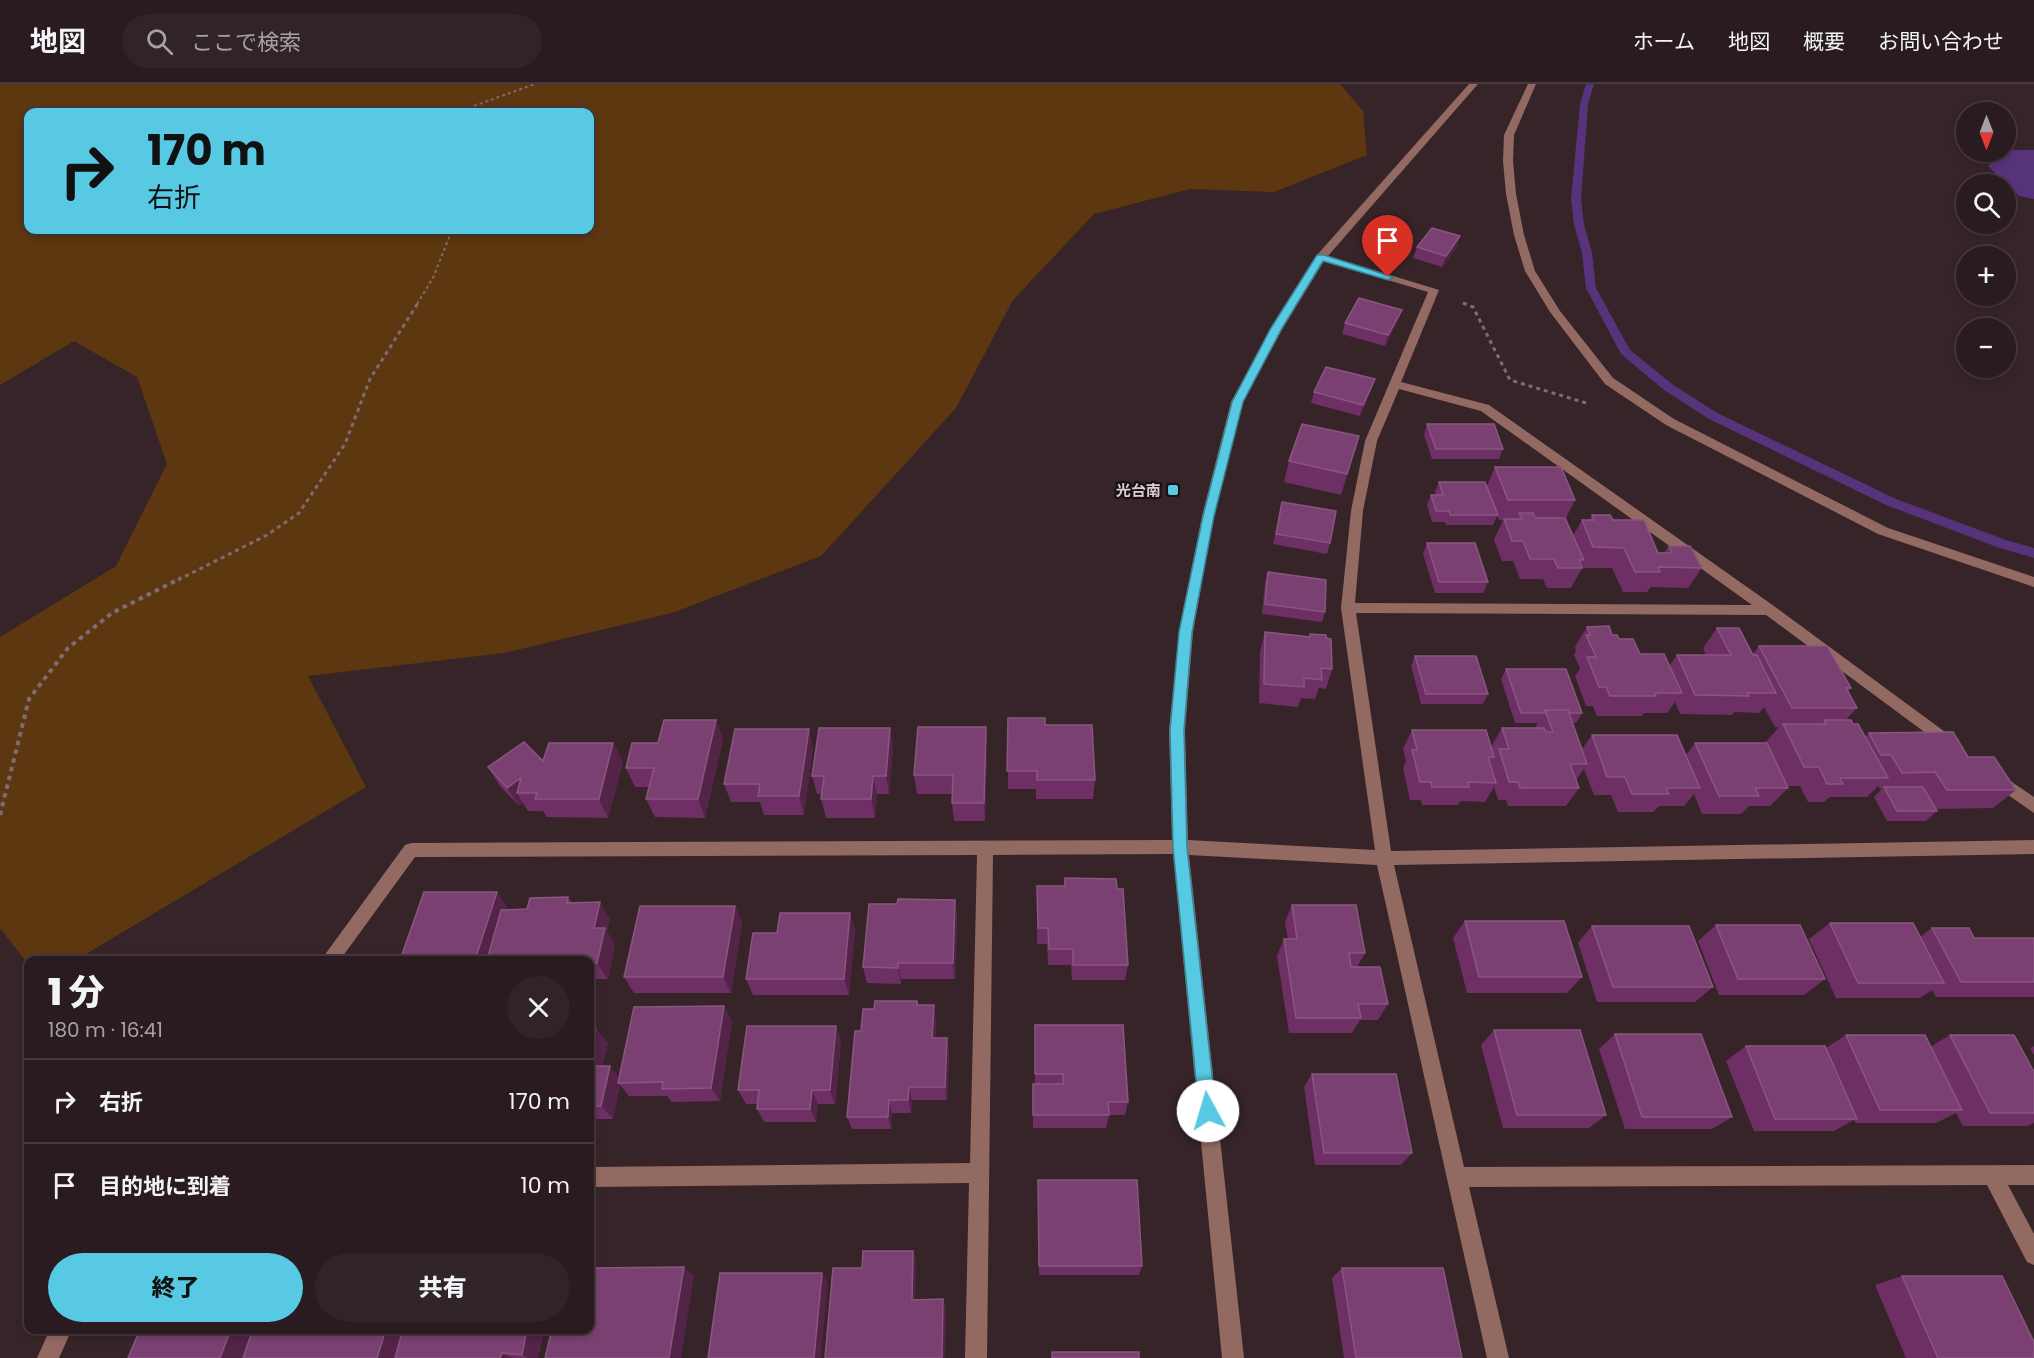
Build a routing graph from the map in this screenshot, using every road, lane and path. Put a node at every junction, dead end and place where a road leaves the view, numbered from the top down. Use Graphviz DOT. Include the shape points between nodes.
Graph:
graph roads {
  1 [pos="535,84"];
  2 [pos="1474,84"];
  3 [pos="1532,84"];
  4 [pos="468,108"];
  5 [pos="450,234"];
  6 [pos="1321,257"];
  7 [pos="1394,384"];
  8 [pos="2034,582"];
  9 [pos="1348,608"];
  10 [pos="1769,610"];
  11 [pos="1958,750"];
  12 [pos="1987,771"];
  13 [pos="2034,806"];
  14 [pos="0,816"];
  15 [pos="1180,847"];
  16 [pos="2034,847"];
  17 [pos="985,849"];
  18 [pos="1384,858"];
  19 [pos="333,956"];
  20 [pos="980,1173"];
  21 [pos="2034,1175"];
  22 [pos="1993,1176"];
  23 [pos="594,1177"];
  24 [pos="1458,1177"];
  25 [pos="2034,1255"];
  26 [pos="59,1334"];
  27 [pos="48,1358"];
  28 [pos="976,1358"];
  29 [pos="1233,1358"];
  30 [pos="1498,1358"];
  1 -- 4 [label="path"];
  2 -- 6 [label="street"];
  3 -- 8 [label="street" via="1509,135 1511,194 1519,235 1530,271 1554,312 1609,381 1670,422 1883,531"];
  5 -- 14 [label="path" via="434,278 370,379 345,444 299,513 267,535 112,613 68,648 29,699"];
  6 -- 7 [label="street" via="1434,291"];
  6 -- 15 [label="street" via="1276,328 1237,402 1208,516 1186,632 1177,730"];
  7 -- 9 [label="street" via="1368,453 1357,511"];
  7 -- 10 [label="street" via="1485,408"];
  9 -- 10 [label="street"];
  9 -- 18 [label="street"];
  10 -- 11 [label="street"];
  12 -- 13 [label="street"];
  15 -- 17 [label="street"];
  15 -- 18 [label="street"];
  15 -- 29 [label="street"];
  16 -- 18 [label="street"];
  17 -- 19 [label="street" via="411,850"];
  17 -- 20 [label="street"];
  18 -- 24 [label="street"];
  20 -- 23 [label="street"];
  20 -- 28 [label="street"];
  21 -- 22 [label="street"];
  22 -- 24 [label="street"];
  22 -- 25 [label="street"];
  24 -- 30 [label="street"];
  26 -- 27 [label="street"];
}
